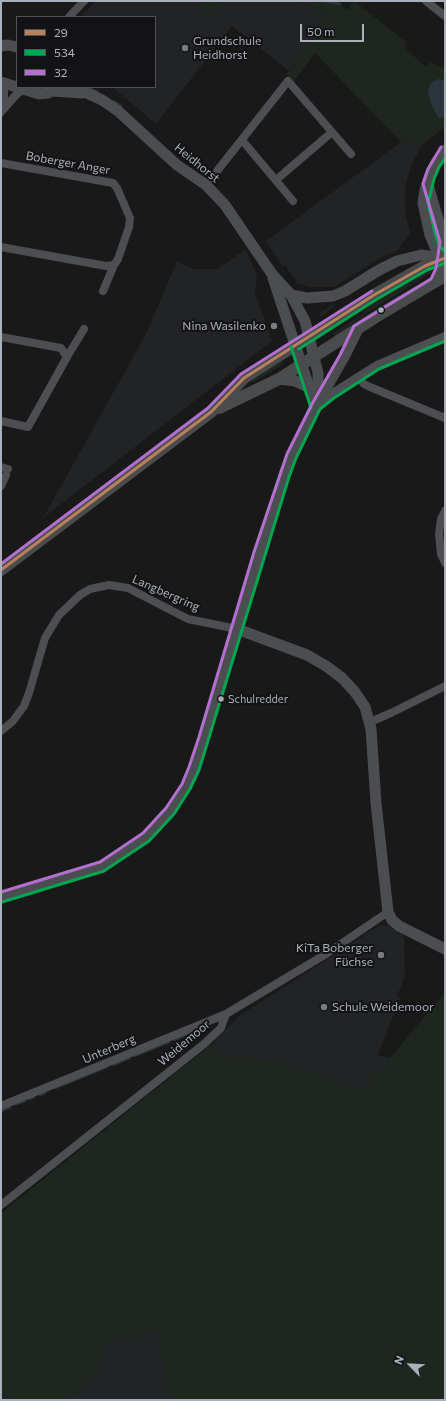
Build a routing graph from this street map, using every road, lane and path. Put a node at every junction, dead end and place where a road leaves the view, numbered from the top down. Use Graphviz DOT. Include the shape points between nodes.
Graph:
graph roads {
  1 [pos="84,1"];
  2 [pos="426,1"];
  3 [pos="70,16"];
  4 [pos="445,16"];
  5 [pos="1,46"];
  6 [pos="16,47"];
  7 [pos="3,83"];
  8 [pos="16,87"];
  9 [pos="20,88"];
  10 [pos="76,88"];
  11 [pos="23,89"];
  12 [pos="54,89"];
  13 [pos="85,93"];
  14 [pos="1,111"];
  15 [pos="332,132"];
  16 [pos="242,140"];
  17 [pos="445,150"];
  18 [pos="351,154"];
  19 [pos="1,163"];
  20 [pos="276,180"];
  21 [pos="206,185"];
  22 [pos="293,201"];
  23 [pos="1,247"];
  24 [pos="444,259"];
  25 [pos="114,265"];
  26 [pos="272,274"];
  27 [pos="440,279"];
  28 [pos="103,291"];
  29 [pos="291,295"];
  30 [pos="84,328"];
  31 [pos="358,329"];
  32 [pos="445,336"];
  33 [pos="1,337"];
  34 [pos="309,337"];
  35 [pos="296,345"];
  36 [pos="67,357"];
  37 [pos="314,357"];
  38 [pos="302,364"];
  39 [pos="358,376"];
  40 [pos="279,379"];
  41 [pos="310,388"];
  42 [pos="316,406"];
  43 [pos="211,412"];
  44 [pos="445,418"];
  45 [pos="1,421"];
  46 [pos="5,471"];
  47 [pos="1,486"];
  48 [pos="445,511"];
  49 [pos="445,564"];
  50 [pos="1,570"];
  51 [pos="237,630"];
  52 [pos="445,686"];
  53 [pos="370,722"];
  54 [pos="1,731"];
  55 [pos="1,897"];
  56 [pos="388,912"];
  57 [pos="445,949"];
  58 [pos="226,1014"];
  59 [pos="1,1106"];
  60 [pos="1,1205"];
  1 -- 3 [label="street"];
  2 -- 4 [label="street"];
  5 -- 6 [label="street"];
  7 -- 8 [label="street, Heidhorst"];
  7 -- 14 [label="street"];
  9 -- 11 [label="street, Heidhorst"];
  10 -- 13 [label="street, Heidhorst"];
  11 -- 12 [label="street, Heidhorst" via="39,94"];
  11 -- 14 [label="street"];
  12 -- 13 [label="street, Heidhorst"];
  13 -- 21 [label="street, Heidhorst" via="118,111 177,165"];
  15 -- 16 [label="street" via="288,81"];
  15 -- 18 [label="street"];
  15 -- 20 [label="street"];
  16 -- 20 [label="street"];
  16 -- 21 [label="street"];
  17 -- 24 [label="street" via="435,164 428,184 445,242"];
  19 -- 25 [label="street, Boberger Anger" via="113,183 130,218 130,228"];
  20 -- 22 [label="street"];
  21 -- 26 [label="street, Heidhorst" via="225,205"];
  23 -- 25 [label="street" via="106,266"];
  24 -- 27 [label="street"];
  24 -- 29 [label="street" via="421,255 397,261 333,296 307,298"];
  24 -- 34 [label="main road" via="425,266 374,295"];
  25 -- 28 [label="street, Boberger Anger"];
  26 -- 29 [label="street, Heidhorst"];
  26 -- 35 [label="street, Heidhorst"];
  27 -- 31 [label="main road"];
  29 -- 34 [label="street, Heidhorst" via="305,321"];
  30 -- 36 [label="street"];
  31 -- 37 [label="main road"];
  31 -- 42 [label="street"];
  32 -- 39 [label="street" via="387,360"];
  33 -- 36 [label="street" via="61,348"];
  34 -- 35 [label="main road"];
  34 -- 37 [label="street, Heidhorst"];
  35 -- 38 [label="street, Heidhorst"];
  35 -- 43 [label="main road" via="244,378"];
  36 -- 45 [label="street" via="28,427"];
  37 -- 38 [label="main road"];
  37 -- 42 [label="street, Heidhorst" via="318,373"];
  38 -- 40 [label="main road"];
  38 -- 41 [label="street, Heidhorst"];
  39 -- 42 [label="street"];
  39 -- 44 [label="street" via="370,387"];
  40 -- 41 [label="street" via="295,381"];
  40 -- 43 [label="main road"];
  41 -- 42 [label="street, Heidhorst"];
  42 -- 51 [label="street" via="284,475"];
  43 -- 50 [label="main road"];
  46 -- 47 [label="street"];
  48 -- 49 [label="street" via="439,534"];
  51 -- 53 [label="street" via="307,655 326,666 355,692 365,707"];
  51 -- 54 [label="street, Langbergring" via="188,619 128,588 109,585 90,589 58,615 45,638 24,706 14,722"];
  51 -- 55 [label="street" via="194,769 170,811 146,837 102,867"];
  52 -- 53 [label="street"];
  53 -- 56 [label="street"];
  56 -- 57 [label="street" via="399,926"];
  56 -- 58 [label="street" via="326,954"];
  58 -- 59 [label="street, Unterberg"];
  58 -- 60 [label="street, Weidemoor" via="221,1028 204,1044"];
}
